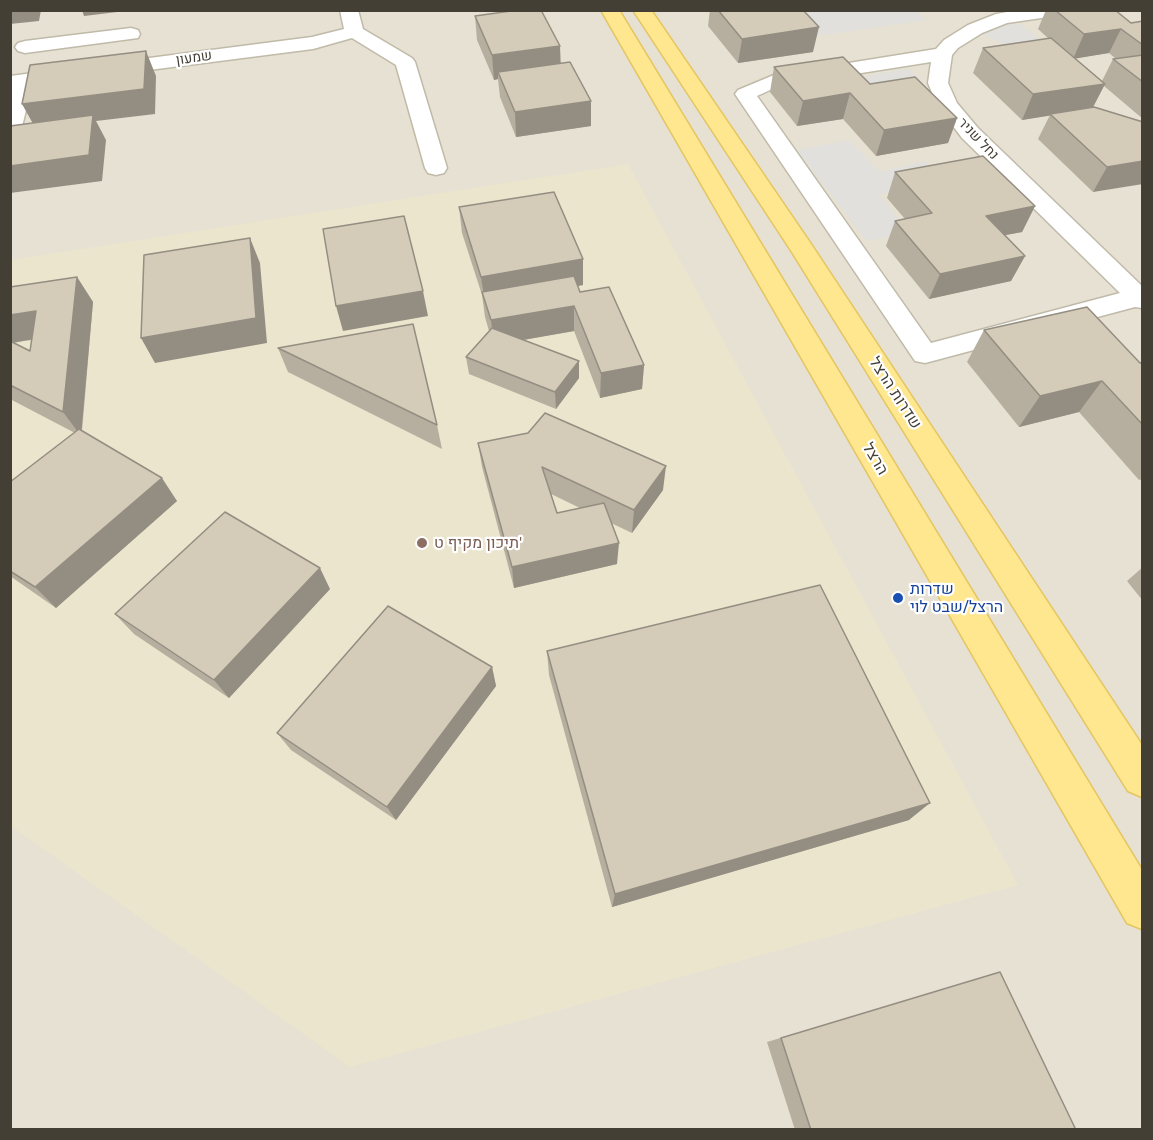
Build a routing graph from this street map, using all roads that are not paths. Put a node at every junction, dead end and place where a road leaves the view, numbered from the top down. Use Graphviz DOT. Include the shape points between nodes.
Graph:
graph roads {
  1 [pos="349,10"];
  2 [pos="610,10"];
  3 [pos="642,10"];
  4 [pos="1062,10"];
  5 [pos="354,32"];
  6 [pos="131,34"];
  7 [pos="218,34"];
  8 [pos="18,48"];
  9 [pos="942,54"];
  10 [pos="217,55"];
  11 [pos="15,82"];
  12 [pos="10,131"];
  13 [pos="436,168"];
  14 [pos="1141,298"];
  15 [pos="1143,778"];
  16 [pos="1143,908"];
  1 -- 5 [label="street"];
  2 -- 16 [label="main road, הרצל"];
  3 -- 15 [label="main road, שדרות הרצל" via="802,249"];
  4 -- 9 [label="street" via="1003,18 975,28"];
  5 -- 10 [label="street, שמעון" via="313,43"];
  5 -- 13 [label="street" via="405,62"];
  6 -- 8 [label="street"];
  7 -- 10 [label="street"];
  8 -- 11 [label="street"];
  9 -- 14 [label="street, נחל שניר" via="938,83 947,105 970,133"];
  9 -- 14 [label="street" via="774,81 745,94 925,354"];
  10 -- 11 [label="street, שמעון"];
  11 -- 12 [label="street"];
}
